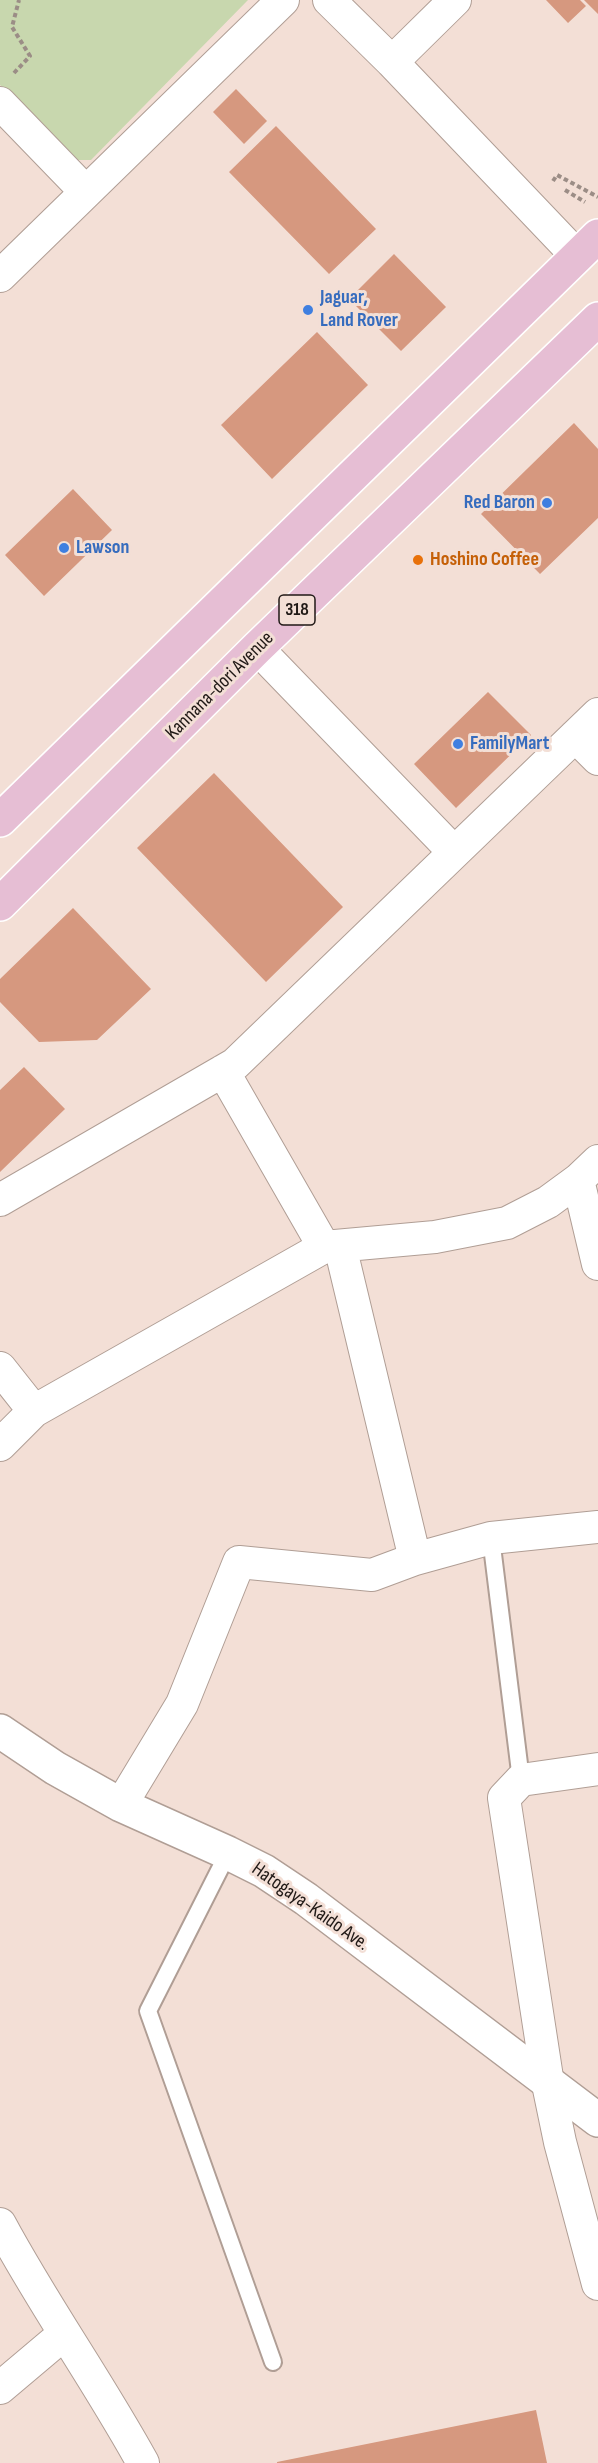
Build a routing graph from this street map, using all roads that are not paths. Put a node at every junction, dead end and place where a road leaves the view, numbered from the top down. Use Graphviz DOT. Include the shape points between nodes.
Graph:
graph roads {
  1 [pos="283,0"];
  2 [pos="329,0"];
  3 [pos="455,0"];
  4 [pos="392,62"];
  5 [pos="0,103"];
  6 [pos="86,192"];
  7 [pos="587,246"];
  8 [pos="0,276"];
  9 [pos="598,319"];
  10 [pos="257,648"];
  11 [pos="598,714"];
  12 [pos="575,736"];
  13 [pos="598,759"];
  14 [pos="4,806"];
  15 [pos="454,852"];
  16 [pos="0,904"];
  17 [pos="223,1071"];
  18 [pos="588,1171"];
  19 [pos="0,1200"];
  20 [pos="332,1246"];
  21 [pos="598,1264"];
  22 [pos="0,1368"];
  23 [pos="34,1411"];
  24 [pos="0,1445"];
  25 [pos="598,1527"];
  26 [pos="491,1538"];
  27 [pos="415,1559"];
  28 [pos="0,1731"];
  29 [pos="598,1769"];
  30 [pos="520,1780"];
  31 [pos="121,1805"];
  32 [pos="228,1853"];
  33 [pos="548,2084"];
  34 [pos="598,2120"];
  35 [pos="0,2224"];
  36 [pos="598,2284"];
  37 [pos="64,2334"];
  38 [pos="273,2362"];
  39 [pos="0,2388"];
  40 [pos="143,2463"];
  1 -- 6 [label="street"];
  2 -- 4 [label="street"];
  3 -- 4 [label="street"];
  4 -- 7 [label="street"];
  5 -- 6 [label="street"];
  6 -- 8 [label="street"];
  7 -- 14 [label="main road"];
  9 -- 10 [label="main road, Kannana-dori Avenue / 318"];
  10 -- 15 [label="street"];
  10 -- 16 [label="main road, Kannana-dori Avenue / 318"];
  11 -- 12 [label="street"];
  12 -- 13 [label="street"];
  12 -- 15 [label="street"];
  15 -- 17 [label="street" via="235,1064"];
  17 -- 19 [label="street"];
  17 -- 20 [label="street"];
  18 -- 20 [label="street" via="548,1202 507,1223 435,1237"];
  18 -- 21 [label="street"];
  20 -- 23 [label="street"];
  20 -- 27 [label="street"];
  22 -- 23 [label="street"];
  23 -- 24 [label="street"];
  25 -- 26 [label="street"];
  26 -- 27 [label="street"];
  26 -- 30 [label="lane"];
  27 -- 31 [label="street" via="372,1575 239,1562 182,1704"];
  28 -- 31 [label="main road, Hatogaya-Kaido Ave."];
  29 -- 30 [label="street"];
  30 -- 33 [label="street" via="504,1798"];
  31 -- 32 [label="main road, Hatogaya-Kaido Ave."];
  32 -- 33 [label="main road, Hatogaya-Kaido Ave." via="306,1899"];
  32 -- 38 [label="lane" via="148,2011"];
  33 -- 34 [label="main road, Hatogaya-Kaido Ave."];
  33 -- 36 [label="street"];
  35 -- 37 [label="street"];
  37 -- 39 [label="street"];
  37 -- 40 [label="street"];
}
